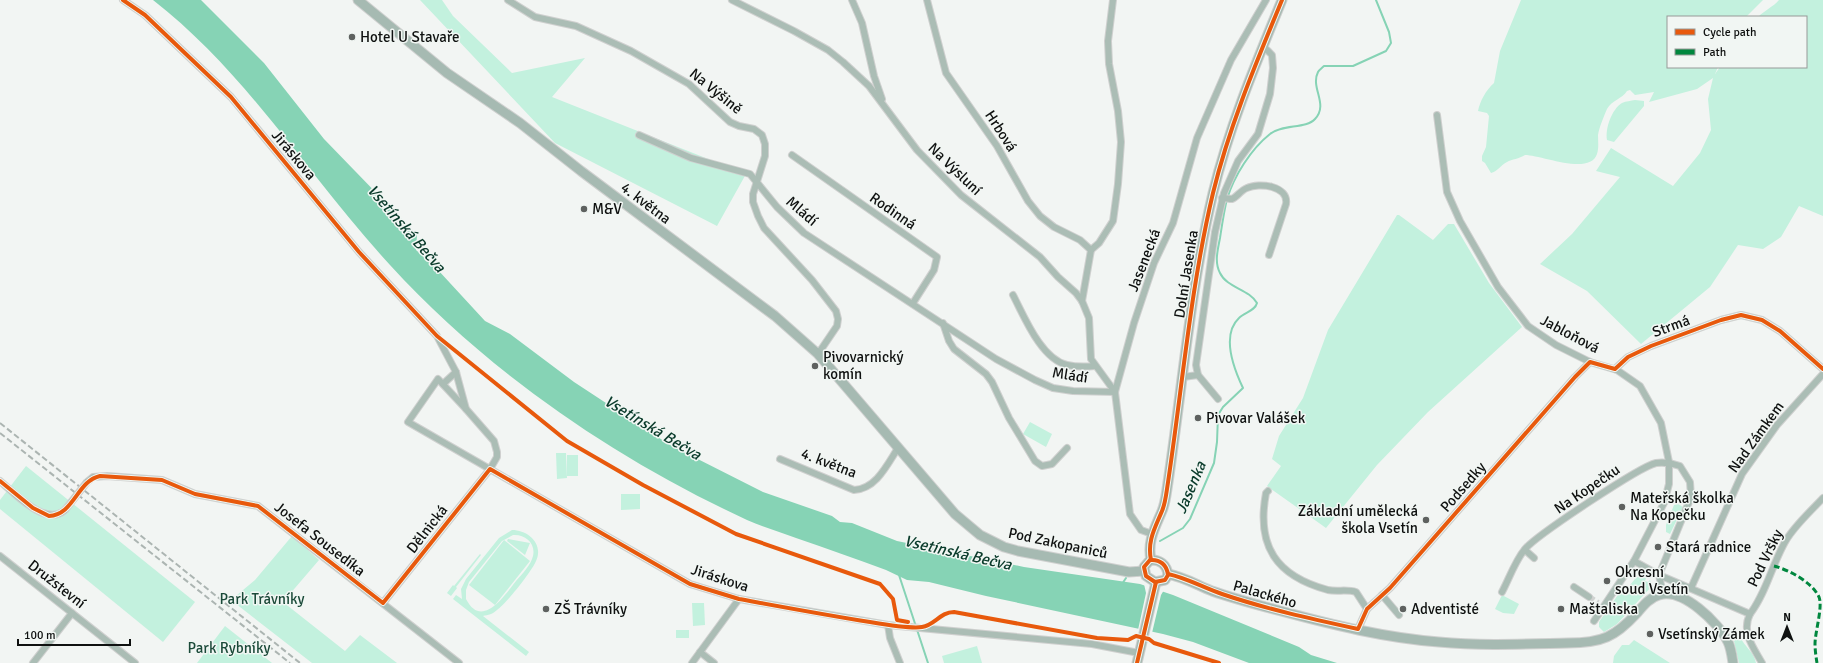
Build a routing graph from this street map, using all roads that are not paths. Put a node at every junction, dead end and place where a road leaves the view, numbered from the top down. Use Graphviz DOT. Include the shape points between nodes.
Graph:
graph roads {
  1 [pos="123,0"];
  2 [pos="358,0"];
  3 [pos="508,0"];
  4 [pos="732,0"];
  5 [pos="852,0"];
  6 [pos="927,0"];
  7 [pos="1113,0"];
  8 [pos="1266,0"];
  9 [pos="1282,0"];
  10 [pos="1264,46"];
  11 [pos="883,103"];
  12 [pos="1437,114"];
  13 [pos="639,135"];
  14 [pos="792,155"];
  15 [pos="757,181"];
  16 [pos="1226,198"];
  17 [pos="1091,250"];
  18 [pos="1269,255"];
  19 [pos="1013,295"];
  20 [pos="1082,301"];
  21 [pos="913,302"];
  22 [pos="943,324"];
  23 [pos="818,354"];
  24 [pos="1590,362"];
  25 [pos="1094,366"];
  26 [pos="1615,369"];
  27 [pos="1823,369"];
  28 [pos="456,372"];
  29 [pos="1823,374"];
  30 [pos="1198,375"];
  31 [pos="1183,377"];
  32 [pos="443,384"];
  33 [pos="1115,392"];
  34 [pos="1218,399"];
  35 [pos="466,409"];
  36 [pos="898,448"];
  37 [pos="1067,448"];
  38 [pos="780,459"];
  39 [pos="1669,462"];
  40 [pos="490,469"];
  41 [pos="0,481"];
  42 [pos="1268,491"];
  43 [pos="1823,498"];
  44 [pos="971,528"];
  45 [pos="1152,534"];
  46 [pos="1525,550"];
  47 [pos="0,556"];
  48 [pos="1534,558"];
  49 [pos="1151,560"];
  50 [pos="1634,562"];
  51 [pos="1144,571"];
  52 [pos="1168,574"];
  53 [pos="1659,575"];
  54 [pos="1156,584"];
  55 [pos="1574,587"];
  56 [pos="1691,588"];
  57 [pos="1502,592"];
  58 [pos="1663,594"];
  59 [pos="1382,596"];
  60 [pos="1589,597"];
  61 [pos="740,599"];
  62 [pos="384,603"];
  63 [pos="1367,609"];
  64 [pos="72,613"];
  65 [pos="1750,614"];
  66 [pos="1399,615"];
  67 [pos="1594,621"];
  68 [pos="888,624"];
  69 [pos="1358,629"];
  70 [pos="700,652"];
  71 [pos="1139,653"];
  72 [pos="33,663"];
  73 [pos="135,663"];
  74 [pos="459,663"];
  75 [pos="692,663"];
  76 [pos="714,663"];
  77 [pos="900,663"];
  78 [pos="1137,663"];
  79 [pos="1733,663"];
  80 [pos="1762,663"];
  1 -- 28 [label="street, Jiráskova" via="145,15 231,97 359,252 437,336"];
  2 -- 23 [label="street, 4. května" via="447,73 520,124 775,316"];
  3 -- 15 [label="street, Na Výšině" via="535,17 576,26 632,51 689,84 730,122 754,129 762,135 765,144 765,156"];
  4 -- 11 [label="street, Na Výsluní" via="828,50 869,86"];
  5 -- 11 [label="street" via="862,23"];
  6 -- 17 [label="street, Hrbová" via="946,72 997,146 1028,201 1040,216 1054,227 1080,240"];
  7 -- 17 [label="street" via="1108,41 1121,142 1118,184 1112,221 1099,243"];
  8 -- 33 [label="street, Jasenecká" via="1231,60 1197,138 1173,223 1154,263"];
  9 -- 10 [label="street, Dolní Jasenka"];
  10 -- 16 [label="street, Dolní Jasenka" via="1271,52 1273,60 1267,107 1258,134 1228,180"];
  10 -- 31 [label="street, Dolní Jasenka" via="1232,126 1214,192 1199,265"];
  11 -- 20 [label="street, Na Výsluní" via="917,150 961,195 1040,257"];
  12 -- 24 [label="street, Jabloňová" via="1447,192 1463,227 1495,284 1528,326 1556,345"];
  13 -- 15 [label="street, Mládí" via="691,158 750,174"];
  14 -- 21 [label="street, Rodinná" via="937,257 934,270"];
  15 -- 21 [label="street, Mládí" via="777,207 804,233"];
  15 -- 23 [label="street, Na Výšině" via="753,202 764,228 812,280 836,311 837,326"];
  16 -- 18 [label="street" via="1246,188 1260,185 1274,188 1285,196 1286,204"];
  16 -- 30 [label="street, Dolní Jasenka" via="1215,232 1196,365"];
  17 -- 20 [label="street"];
  19 -- 25 [label="street" via="1026,322 1044,349 1054,358 1065,365"];
  20 -- 25 [label="street, Na Výsluní" via="1089,318 1090,350"];
  21 -- 22 [label="street, Mládí"];
  22 -- 33 [label="street, Mládí" via="996,359 1052,388"];
  22 -- 37 [label="street" via="954,349 986,374 992,382 1009,418 1035,461 1042,466 1052,464"];
  23 -- 36 [label="street, 4. května"];
  24 -- 26 [label="street, Jabloňová"];
  24 -- 59 [label="street, Podsedky"];
  25 -- 33 [label="street" via="1106,377"];
  26 -- 27 [label="street, Strmá" via="1628,357 1651,346 1741,315 1762,320 1780,331"];
  26 -- 39 [label="street, Jabloňová" via="1640,386 1661,423"];
  28 -- 32 [label="street"];
  28 -- 35 [label="street, Jiráskova"];
  29 -- 56 [label="street, Nad Zámkem" via="1777,425 1742,474"];
  30 -- 31 [label="street"];
  30 -- 34 [label="street"];
  31 -- 45 [label="street, Dolní Jasenka" via="1165,502"];
  32 -- 35 [label="street, Jiráskova"];
  32 -- 40 [label="street, Jiráskova" via="438,379 408,422"];
  33 -- 45 [label="street, Jasenecká" via="1130,514 1141,530"];
  35 -- 40 [label="street, Jiráskova" via="494,441 497,457"];
  36 -- 38 [label="street, 4. května" via="879,477 861,489 854,490"];
  36 -- 44 [label="street, 4. května" via="955,514"];
  39 -- 46 [label="street, Na Kopečku" via="1655,463 1634,473 1540,536"];
  39 -- 50 [label="street, Jabloňová" via="1669,484 1664,503"];
  39 -- 53 [label="street" via="1680,466 1690,482 1691,497"];
  40 -- 61 [label="street, Jiráskova" via="690,584"];
  40 -- 62 [label="street, Dělnická"];
  41 -- 62 [label="street, Josefa Sousedíka, bridge" via="33,508 54,516 65,510 93,477 107,476 162,480 195,494 258,506"];
  42 -- 63 [label="street" via="1264,503 1266,543 1280,566 1321,587 1334,591 1356,592"];
  43 -- 65 [label="street, Pod Vršky" via="1785,541 1758,604"];
  44 -- 51 [label="street, Pod Zakopaniců" via="993,542 1018,551 1129,572"];
  45 -- 49 [label="street, Dolní Jasenka" via="1149,544"];
  46 -- 48 [label="street"];
  46 -- 57 [label="street, Na Kopečku"];
  47 -- 64 [label="street, Družstevní"];
  49 -- 51 [label="street" via="1145,564"];
  49 -- 52 [label="street" via="1163,563"];
  50 -- 53 [label="street"];
  50 -- 67 [label="street, Jabloňová" via="1600,605"];
  51 -- 54 [label="street"];
  52 -- 54 [label="street" via="1164,581"];
  52 -- 69 [label="street, Palackého" via="1249,602"];
  53 -- 56 [label="street"];
  53 -- 58 [label="street"];
  54 -- 71 [label="street"];
  55 -- 60 [label="street"];
  56 -- 65 [label="street"];
  58 -- 69 [label="street, Palackého" via="1648,601 1615,634 1588,642 1504,645 1452,643 1408,639"];
  58 -- 79 [label="street" via="1672,594 1708,616 1728,641"];
  59 -- 63 [label="street, Podsedky"];
  59 -- 66 [label="street"];
  61 -- 68 [label="street, Jiráskova"];
  61 -- 70 [label="street"];
  62 -- 74 [label="street, Josefa Sousedíka"];
  63 -- 69 [label="street, Podsedky"];
  64 -- 72 [label="street"];
  64 -- 73 [label="street, Družstevní"];
  65 -- 80 [label="street, Pod Vršky" via="1746,633"];
  68 -- 71 [label="street, Jiráskova" via="1092,644"];
  68 -- 77 [label="street" via="890,638"];
  70 -- 75 [label="street"];
  70 -- 76 [label="street"];
  71 -- 78 [label="street"];
}
